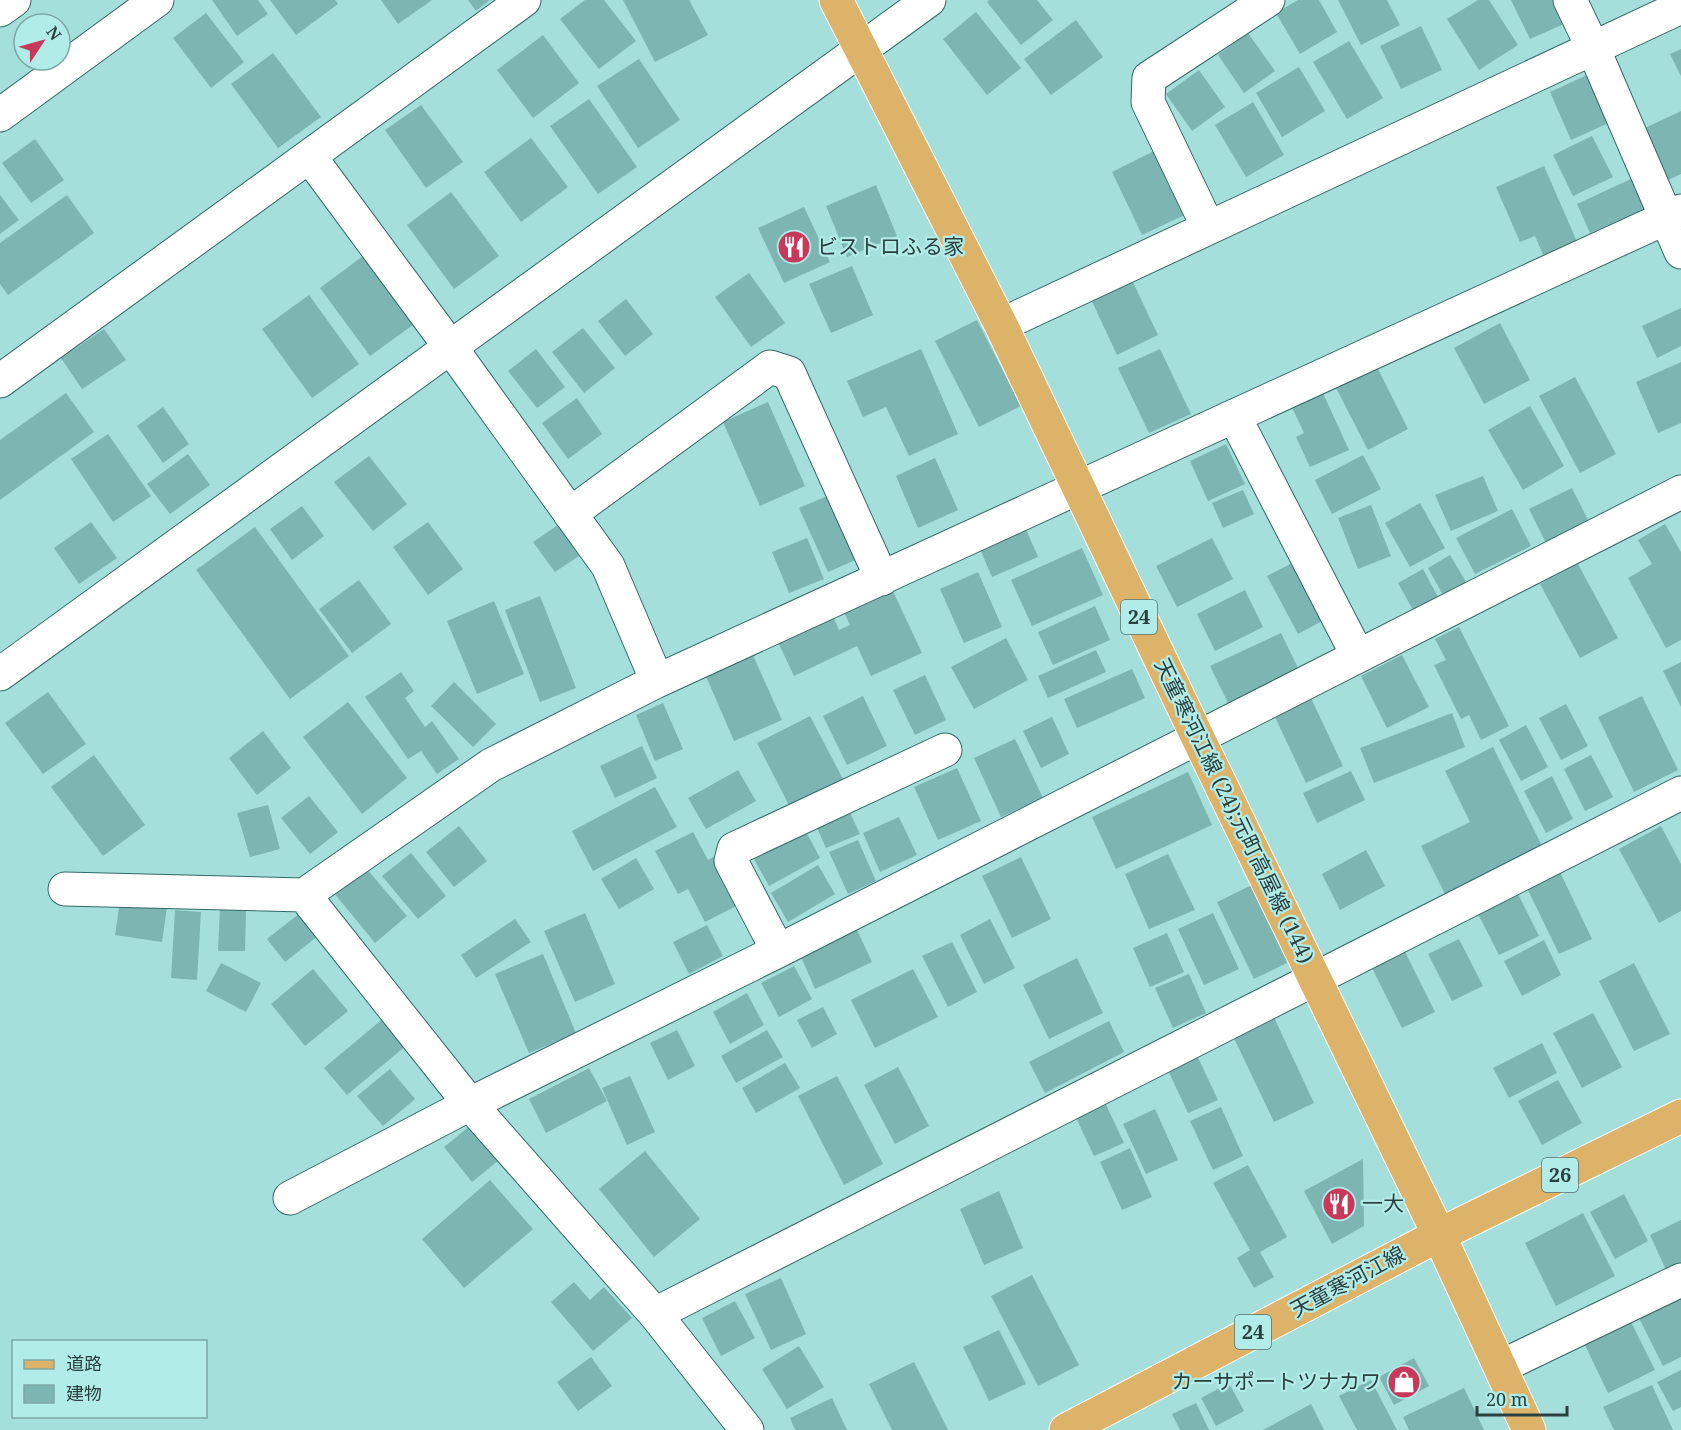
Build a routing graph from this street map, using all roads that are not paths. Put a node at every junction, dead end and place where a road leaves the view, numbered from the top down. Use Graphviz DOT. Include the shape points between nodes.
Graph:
graph roads {
  1 [pos="14,0"];
  2 [pos="157,0"];
  3 [pos="524,0"];
  4 [pos="836,0"];
  5 [pos="929,0"];
  6 [pos="1268,0"];
  7 [pos="1570,0"];
  8 [pos="1681,7"];
  9 [pos="0,10"];
  10 [pos="1593,48"];
  11 [pos="861,50"];
  12 [pos="0,115"];
  13 [pos="310,157"];
  14 [pos="1673,214"];
  15 [pos="1208,227"];
  16 [pos="1681,252"];
  17 [pos="1001,325"];
  18 [pos="451,348"];
  19 [pos="0,381"];
  20 [pos="1234,417"];
  21 [pos="1078,488"];
  22 [pos="1681,492"];
  23 [pos="570,514"];
  24 [pos="882,579"];
  25 [pos="1358,656"];
  26 [pos="0,674"];
  27 [pos="657,681"];
  28 [pos="1198,738"];
  29 [pos="945,750"];
  30 [pos="1681,793"];
  31 [pos="65,889"];
  32 [pos="304,895"];
  33 [pos="778,951"];
  34 [pos="1315,978"];
  35 [pos="470,1104"];
  36 [pos="1681,1116"];
  37 [pos="290,1198"];
  38 [pos="1439,1235"];
  39 [pos="1681,1280"];
  40 [pos="655,1314"];
  41 [pos="1500,1367"];
  42 [pos="747,1430"];
  43 [pos="1066,1430"];
  44 [pos="1529,1430"];
  1 -- 9 [label="street"];
  2 -- 12 [label="street"];
  3 -- 13 [label="street"];
  4 -- 11 [label="main road, 天童寒河江線 (24);元町高屋線 (144) / 24"];
  5 -- 11 [label="street"];
  6 -- 15 [label="street" via="1149,78 1148,102"];
  7 -- 10 [label="street"];
  8 -- 10 [label="street"];
  10 -- 14 [label="street"];
  10 -- 15 [label="street"];
  11 -- 17 [label="main road, 天童寒河江線 (24);元町高屋線 (144) / 24"];
  11 -- 18 [label="street"];
  13 -- 18 [label="street"];
  13 -- 19 [label="street"];
  14 -- 16 [label="street"];
  14 -- 20 [label="street"];
  15 -- 17 [label="street"];
  17 -- 21 [label="main road, 天童寒河江線 (24);元町高屋線 (144) / 24"];
  18 -- 23 [label="street"];
  18 -- 26 [label="street"];
  20 -- 21 [label="street"];
  20 -- 25 [label="street"];
  21 -- 24 [label="street"];
  21 -- 28 [label="main road, 天童寒河江線 (24);元町高屋線 (144) / 24"];
  22 -- 25 [label="street"];
  23 -- 24 [label="street" via="770,368 789,373"];
  23 -- 27 [label="street" via="608,566"];
  24 -- 27 [label="street"];
  25 -- 28 [label="street"];
  27 -- 32 [label="street" via="492,765"];
  28 -- 33 [label="street"];
  28 -- 34 [label="main road, 天童寒河江線 (24);元町高屋線 (144) / 24"];
  29 -- 33 [label="street" via="735,849 731,861"];
  30 -- 34 [label="street"];
  31 -- 32 [label="street"];
  32 -- 35 [label="street"];
  33 -- 35 [label="street"];
  34 -- 38 [label="main road, 天童寒河江線 (24);元町高屋線 (144) / 24"];
  34 -- 40 [label="street"];
  35 -- 37 [label="street"];
  35 -- 40 [label="street"];
  36 -- 38 [label="main road, 26"];
  38 -- 41 [label="main road, 天童寒河江線 (24);元町高屋線 (144)"];
  38 -- 43 [label="main road, 天童寒河江線 / 24"];
  39 -- 41 [label="street"];
  40 -- 42 [label="street"];
  41 -- 44 [label="main road, 天童寒河江線 (24);元町高屋線 (144)"];
}
